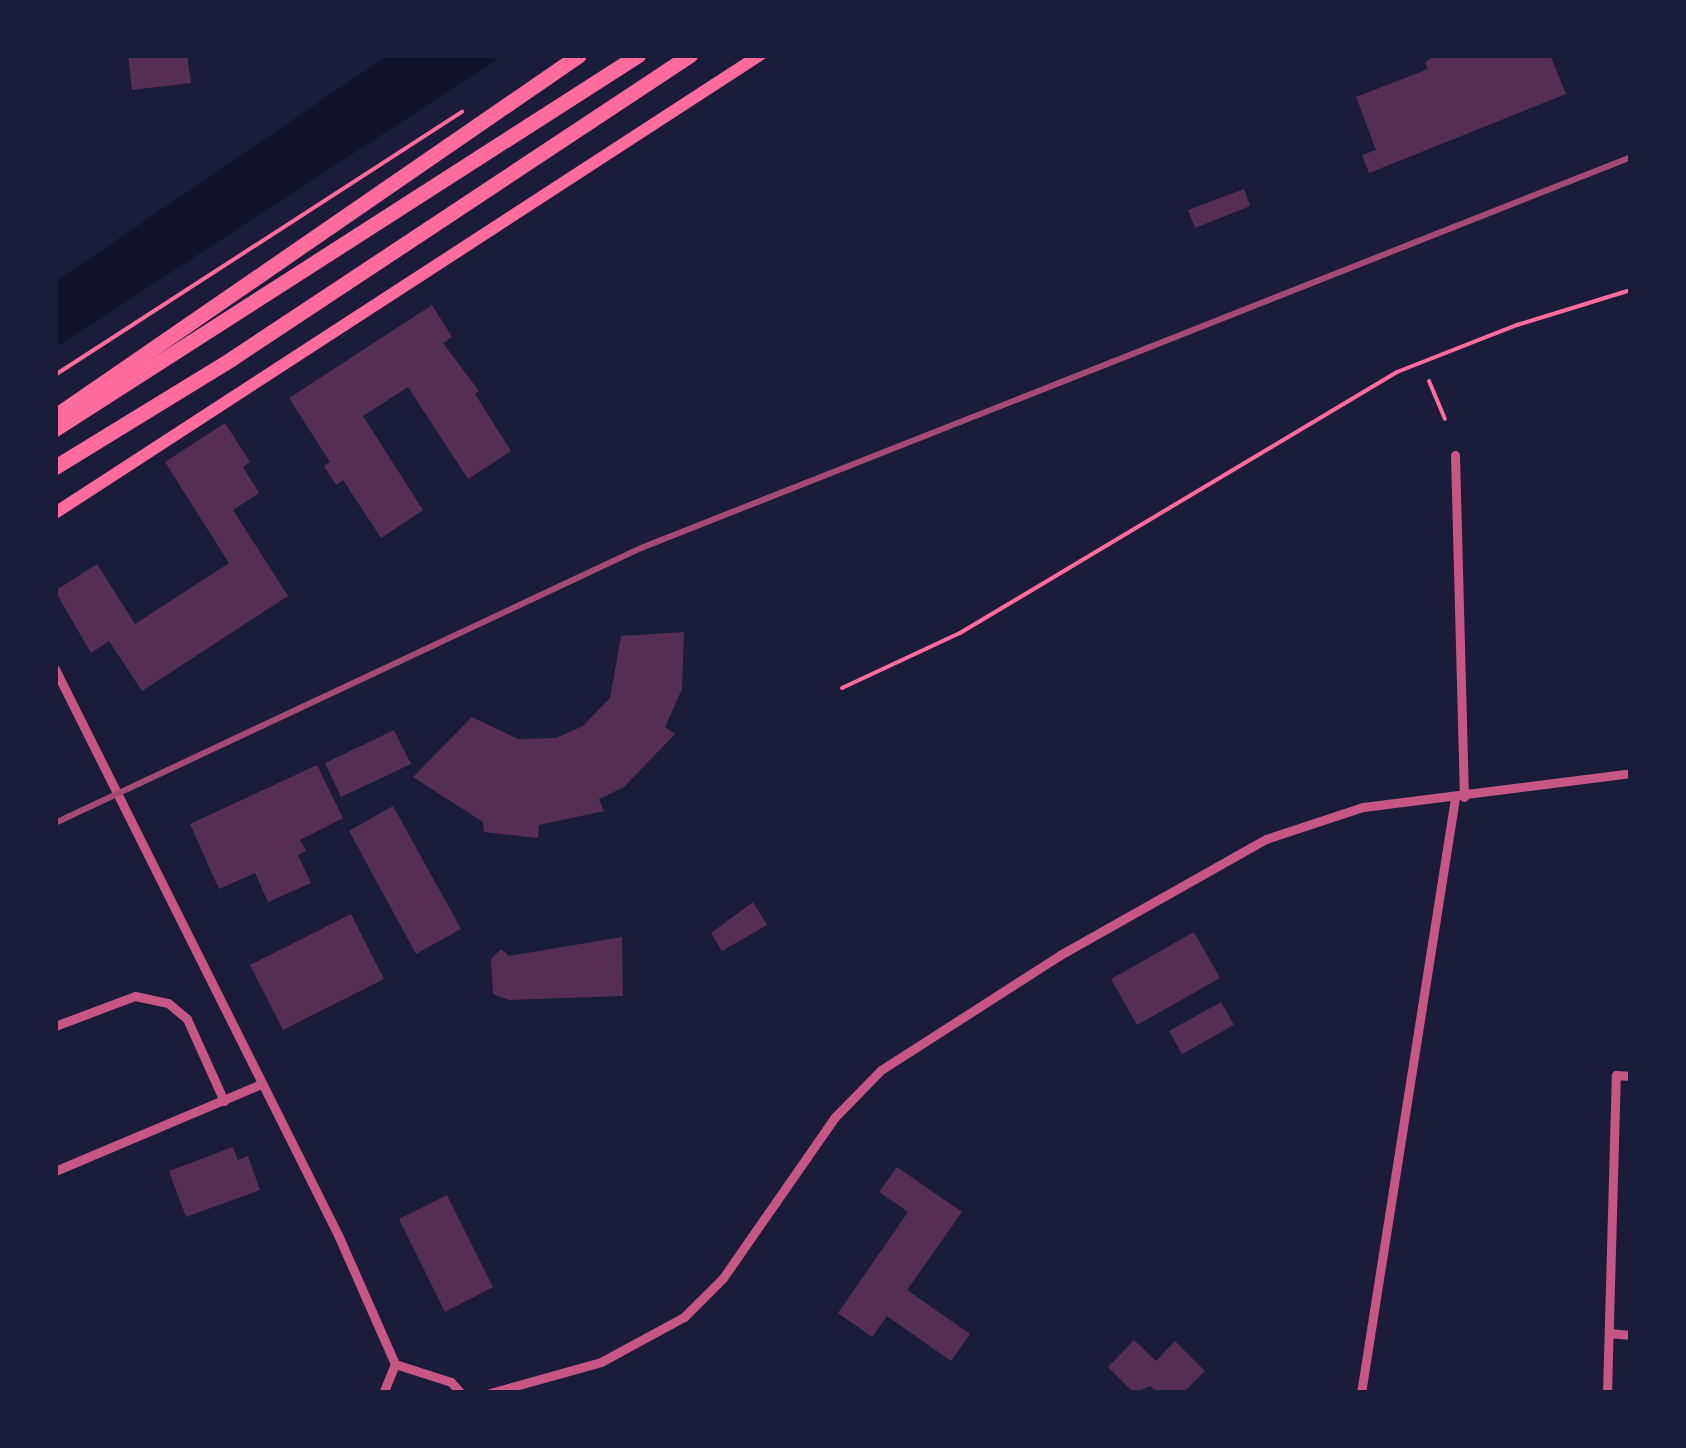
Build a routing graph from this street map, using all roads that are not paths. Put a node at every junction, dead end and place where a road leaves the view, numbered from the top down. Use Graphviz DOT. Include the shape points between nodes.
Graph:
graph roads {
  1 [pos="578,55"];
  2 [pos="638,55"];
  3 [pos="690,55"];
  4 [pos="760,55"];
  5 [pos="55,416"];
  6 [pos="55,429"];
  7 [pos="1455,455"];
  8 [pos="55,467"];
  9 [pos="55,513"];
  10 [pos="55,669"];
  11 [pos="1631,773"];
  12 [pos="1460,797"];
  13 [pos="55,1026"];
  14 [pos="1631,1076"];
  15 [pos="261,1084"];
  16 [pos="224,1101"];
  17 [pos="55,1171"];
  18 [pos="1609,1333"];
  19 [pos="1631,1336"];
  20 [pos="395,1364"];
  21 [pos="542,1388"];
  22 [pos="384,1393"];
  23 [pos="461,1393"];
  24 [pos="490,1393"];
  25 [pos="1361,1393"];
  26 [pos="1607,1393"];
  1 -- 5 [label="highway"];
  2 -- 6 [label="highway"];
  3 -- 8 [label="highway" via="231,359"];
  4 -- 9 [label="main road"];
  7 -- 12 [label="street"];
  10 -- 15 [label="street"];
  11 -- 12 [label="street"];
  12 -- 21 [label="street" via="1338,812 1266,838 926,1037 834,1118 710,1294 643,1340"];
  12 -- 25 [label="street" via="1398,1125"];
  13 -- 16 [label="street" via="135,996 168,1003 187,1019"];
  14 -- 18 [label="street" via="1616,1075"];
  15 -- 16 [label="street"];
  15 -- 20 [label="street"];
  16 -- 17 [label="street"];
  18 -- 19 [label="street"];
  18 -- 26 [label="street"];
  20 -- 22 [label="street"];
  20 -- 23 [label="street" via="452,1382"];
  21 -- 24 [label="street"];
}
